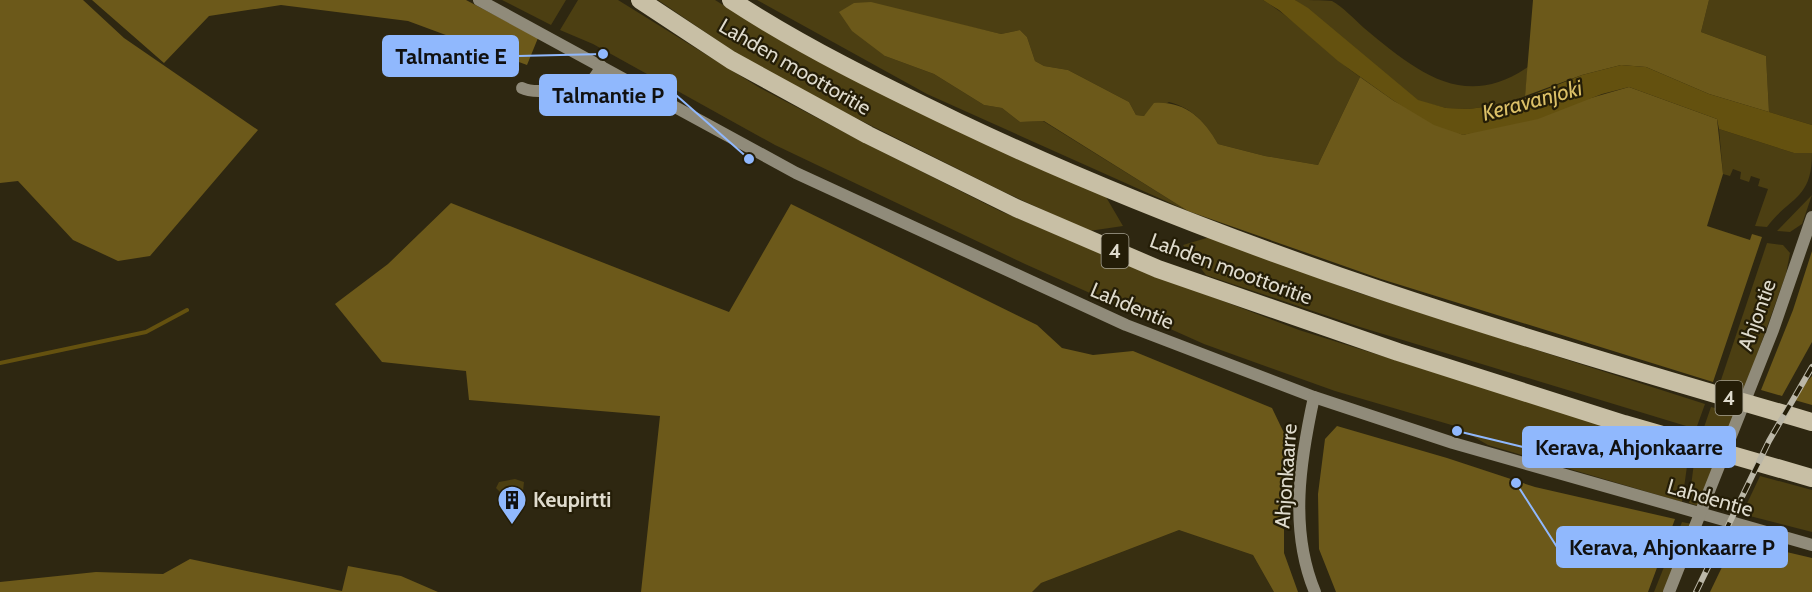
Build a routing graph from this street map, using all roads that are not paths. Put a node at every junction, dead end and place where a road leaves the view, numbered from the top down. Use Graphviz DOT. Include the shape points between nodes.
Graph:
graph roads {
  1 [pos="479,0"];
  2 [pos="640,0"];
  3 [pos="731,0"];
  4 [pos="601,66"];
  5 [pos="522,88"];
  6 [pos="1812,217"];
  7 [pos="1314,397"];
  8 [pos="1812,422"];
  9 [pos="1810,477"];
  10 [pos="1812,545"];
  11 [pos="1315,592"];
  12 [pos="1669,592"];
  1 -- 4 [label="main road, Lahdentie"];
  2 -- 9 [label="highway, Lahden moottoritie / 4" via="731,60 849,125 1038,218 1169,273 1624,424"];
  3 -- 8 [label="highway, Lahden moottoritie / 4" via="892,90 1038,160 1146,205 1413,301"];
  4 -- 5 [label="main road" via="592,80 578,86 534,93"];
  4 -- 7 [label="main road, Lahdentie" via="796,172 1058,295 1222,364"];
  6 -- 12 [label="main road, Ahjontie" via="1773,330"];
  7 -- 10 [label="main road, Lahdentie" via="1453,443"];
  7 -- 11 [label="main road, Ahjonkaarre" via="1304,440 1299,512 1304,558"];
}
